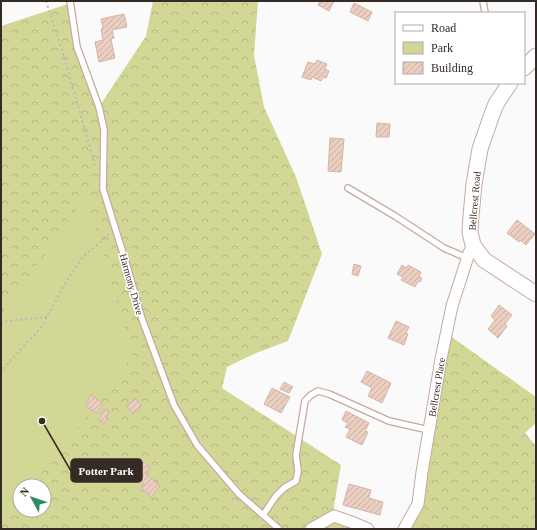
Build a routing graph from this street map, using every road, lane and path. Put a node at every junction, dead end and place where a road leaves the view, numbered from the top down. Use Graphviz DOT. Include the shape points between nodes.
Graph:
graph roads {
  1 [pos="46,1"];
  2 [pos="70,1"];
  3 [pos="483,1"];
  4 [pos="485,12"];
  5 [pos="536,56"];
  6 [pos="525,67"];
  7 [pos="509,84"];
  8 [pos="96,168"];
  9 [pos="348,188"];
  10 [pos="114,226"];
  11 [pos="470,251"];
  12 [pos="536,294"];
  13 [pos="48,316"];
  14 [pos="1,324"];
  15 [pos="1,373"];
  16 [pos="429,430"];
  17 [pos="263,516"];
  18 [pos="279,529"];
  19 [pos="311,529"];
  20 [pos="368,529"];
  21 [pos="404,529"];
  1 -- 8 [label="path"];
  2 -- 10 [label="lane, Harmony Drive" via="77,47 99,107 104,130 102,190"];
  3 -- 4 [label="lane"];
  5 -- 6 [label="street"];
  7 -- 11 [label="street, Bellcrest Road" via="494,111 480,149 471,208"];
  9 -- 11 [label="lane" via="444,248"];
  10 -- 13 [label="path" via="105,238 83,257"];
  10 -- 17 [label="lane, Harmony Drive" via="142,319 174,405 197,445 239,494"];
  11 -- 12 [label="street, Bellcrest Road"];
  11 -- 16 [label="street, Bellcrest Place" via="452,306"];
  13 -- 14 [label="path"];
  13 -- 15 [label="path" via="40,329"];
  16 -- 17 [label="lane" via="389,421 318,391 305,401 296,455 296,481 276,496"];
  16 -- 21 [label="street, Bellcrest Place" via="418,504"];
  17 -- 18 [label="lane, Harmony Drive"];
  19 -- 20 [label="street" via="334,516"];
}
